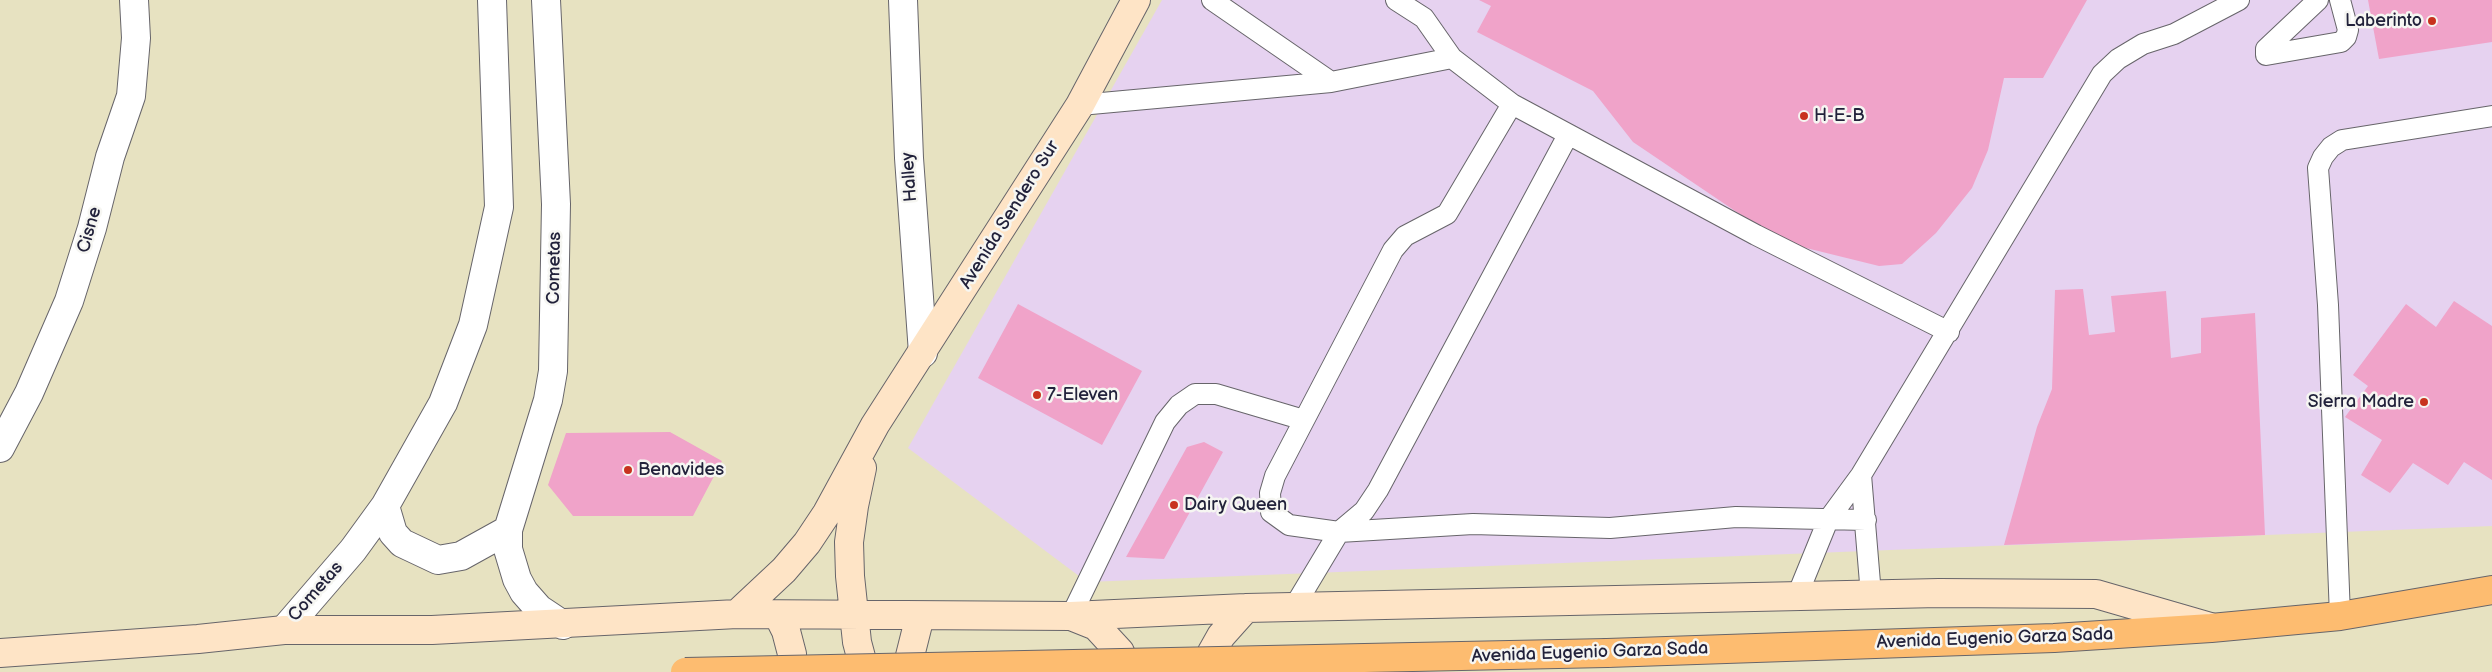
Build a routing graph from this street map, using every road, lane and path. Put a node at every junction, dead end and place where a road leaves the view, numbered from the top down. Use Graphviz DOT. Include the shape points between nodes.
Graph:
graph roads {
  1 [pos="134,0"];
  2 [pos="492,0"];
  3 [pos="546,0"];
  4 [pos="903,0"];
  5 [pos="1136,0"];
  6 [pos="1212,0"];
  7 [pos="1396,0"];
  8 [pos="2239,0"];
  9 [pos="2318,0"];
  10 [pos="2340,0"];
  11 [pos="1452,58"];
  12 [pos="1331,82"];
  13 [pos="1512,104"];
  14 [pos="1080,105"];
  15 [pos="2492,116"];
  16 [pos="1568,135"];
  17 [pos="1949,332"];
  18 [pos="923,353"];
  19 [pos="1304,420"];
  20 [pos="875,426"];
  21 [pos="0,448"];
  22 [pos="1861,475"];
  23 [pos="385,506"];
  24 [pos="1828,520"];
  25 [pos="1866,520"];
  26 [pos="508,530"];
  27 [pos="1340,532"];
  28 [pos="2492,590"];
  29 [pos="1871,595"];
  30 [pos="1797,596"];
  31 [pos="1294,607"];
  32 [pos="1246,608"];
  33 [pos="737,614"];
  34 [pos="778,615"];
  35 [pos="853,615"];
  36 [pos="920,616"];
  37 [pos="1071,616"];
  38 [pos="2340,616"];
  39 [pos="563,625"];
  40 [pos="2211,628"];
  41 [pos="284,630"];
  42 [pos="0,653"];
  43 [pos="685,672"];
  44 [pos="794,672"];
  45 [pos="865,672"];
  46 [pos="906,672"];
  47 [pos="1127,672"];
  48 [pos="1205,672"];
  1 -- 21 [label="street, Cisne" via="136,38 131,96 110,157 92,228 69,301 29,393"];
  2 -- 23 [label="street, Cometas" via="499,207 473,325 442,403"];
  3 -- 26 [label="street, Cometas" via="556,204 552,371 548,400"];
  4 -- 18 [label="street, Halley" via="908,158"];
  5 -- 14 [label="main road, Avenida Sendero Sur"];
  6 -- 12 [label="lane"];
  7 -- 11 [label="lane" via="1424,18"];
  8 -- 17 [label="lane" via="2174,34 2143,44 2102,74"];
  9 -- 10 [label="lane" via="2266,50 2266,55 2341,42 2348,30"];
  11 -- 12 [label="lane"];
  11 -- 13 [label="lane"];
  12 -- 14 [label="lane"];
  13 -- 16 [label="lane"];
  13 -- 19 [label="lane" via="1447,214 1405,236 1393,250"];
  14 -- 18 [label="main road, Avenida Sendero Sur"];
  15 -- 38 [label="lane" via="2342,140 2331,147 2318,168 2328,314"];
  16 -- 17 [label="lane"];
  16 -- 27 [label="lane" via="1378,490 1364,511"];
  17 -- 22 [label="lane"];
  18 -- 20 [label="main road, Avenida Sendero Sur"];
  19 -- 27 [label="lane" via="1270,492 1271,512 1289,525"];
  19 -- 37 [label="lane" via="1216,394 1195,394 1179,405 1164,422"];
  20 -- 33 [label="main road, Avenida Sendero Sur" via="807,543 784,570"];
  20 -- 35 [label="main road, Avenida Sendero Sur" via="862,469 849,542"];
  22 -- 24 [label="lane"];
  22 -- 25 [label="lane"];
  23 -- 26 [label="street" via="393,533 402,543 438,560 461,556"];
  23 -- 41 [label="street, Cometas" via="353,550"];
  24 -- 25 [label="lane"];
  24 -- 27 [label="lane" via="1736,517 1610,528 1473,524"];
  24 -- 30 [label="lane"];
  25 -- 29 [label="lane"];
  26 -- 39 [label="street, Cometas" via="508,549 524,592 539,609"];
  27 -- 31 [label="lane"];
  28 -- 38 [label="highway, Avenida Eugenio Garza Sada"];
  29 -- 30 [label="main road"];
  29 -- 40 [label="main road" via="2096,594"];
  30 -- 31 [label="main road"];
  31 -- 32 [label="main road"];
  32 -- 37 [label="main road"];
  32 -- 48 [label="main road" via="1222,636"];
  33 -- 34 [label="main road"];
  33 -- 39 [label="main road"];
  34 -- 35 [label="main road"];
  34 -- 44 [label="main road" via="786,631"];
  35 -- 36 [label="main road"];
  35 -- 45 [label="main road, Avenida Sendero Sur"];
  36 -- 37 [label="main road"];
  36 -- 46 [label="main road"];
  37 -- 47 [label="main road" via="1096,626 1120,652"];
  38 -- 40 [label="highway, Avenida Eugenio Garza Sada"];
  39 -- 41 [label="main road" via="432,630"];
  40 -- 43 [label="highway, Avenida Eugenio Garza Sada, bridge" via="2054,638 1607,653"];
  41 -- 42 [label="main road"];
}
